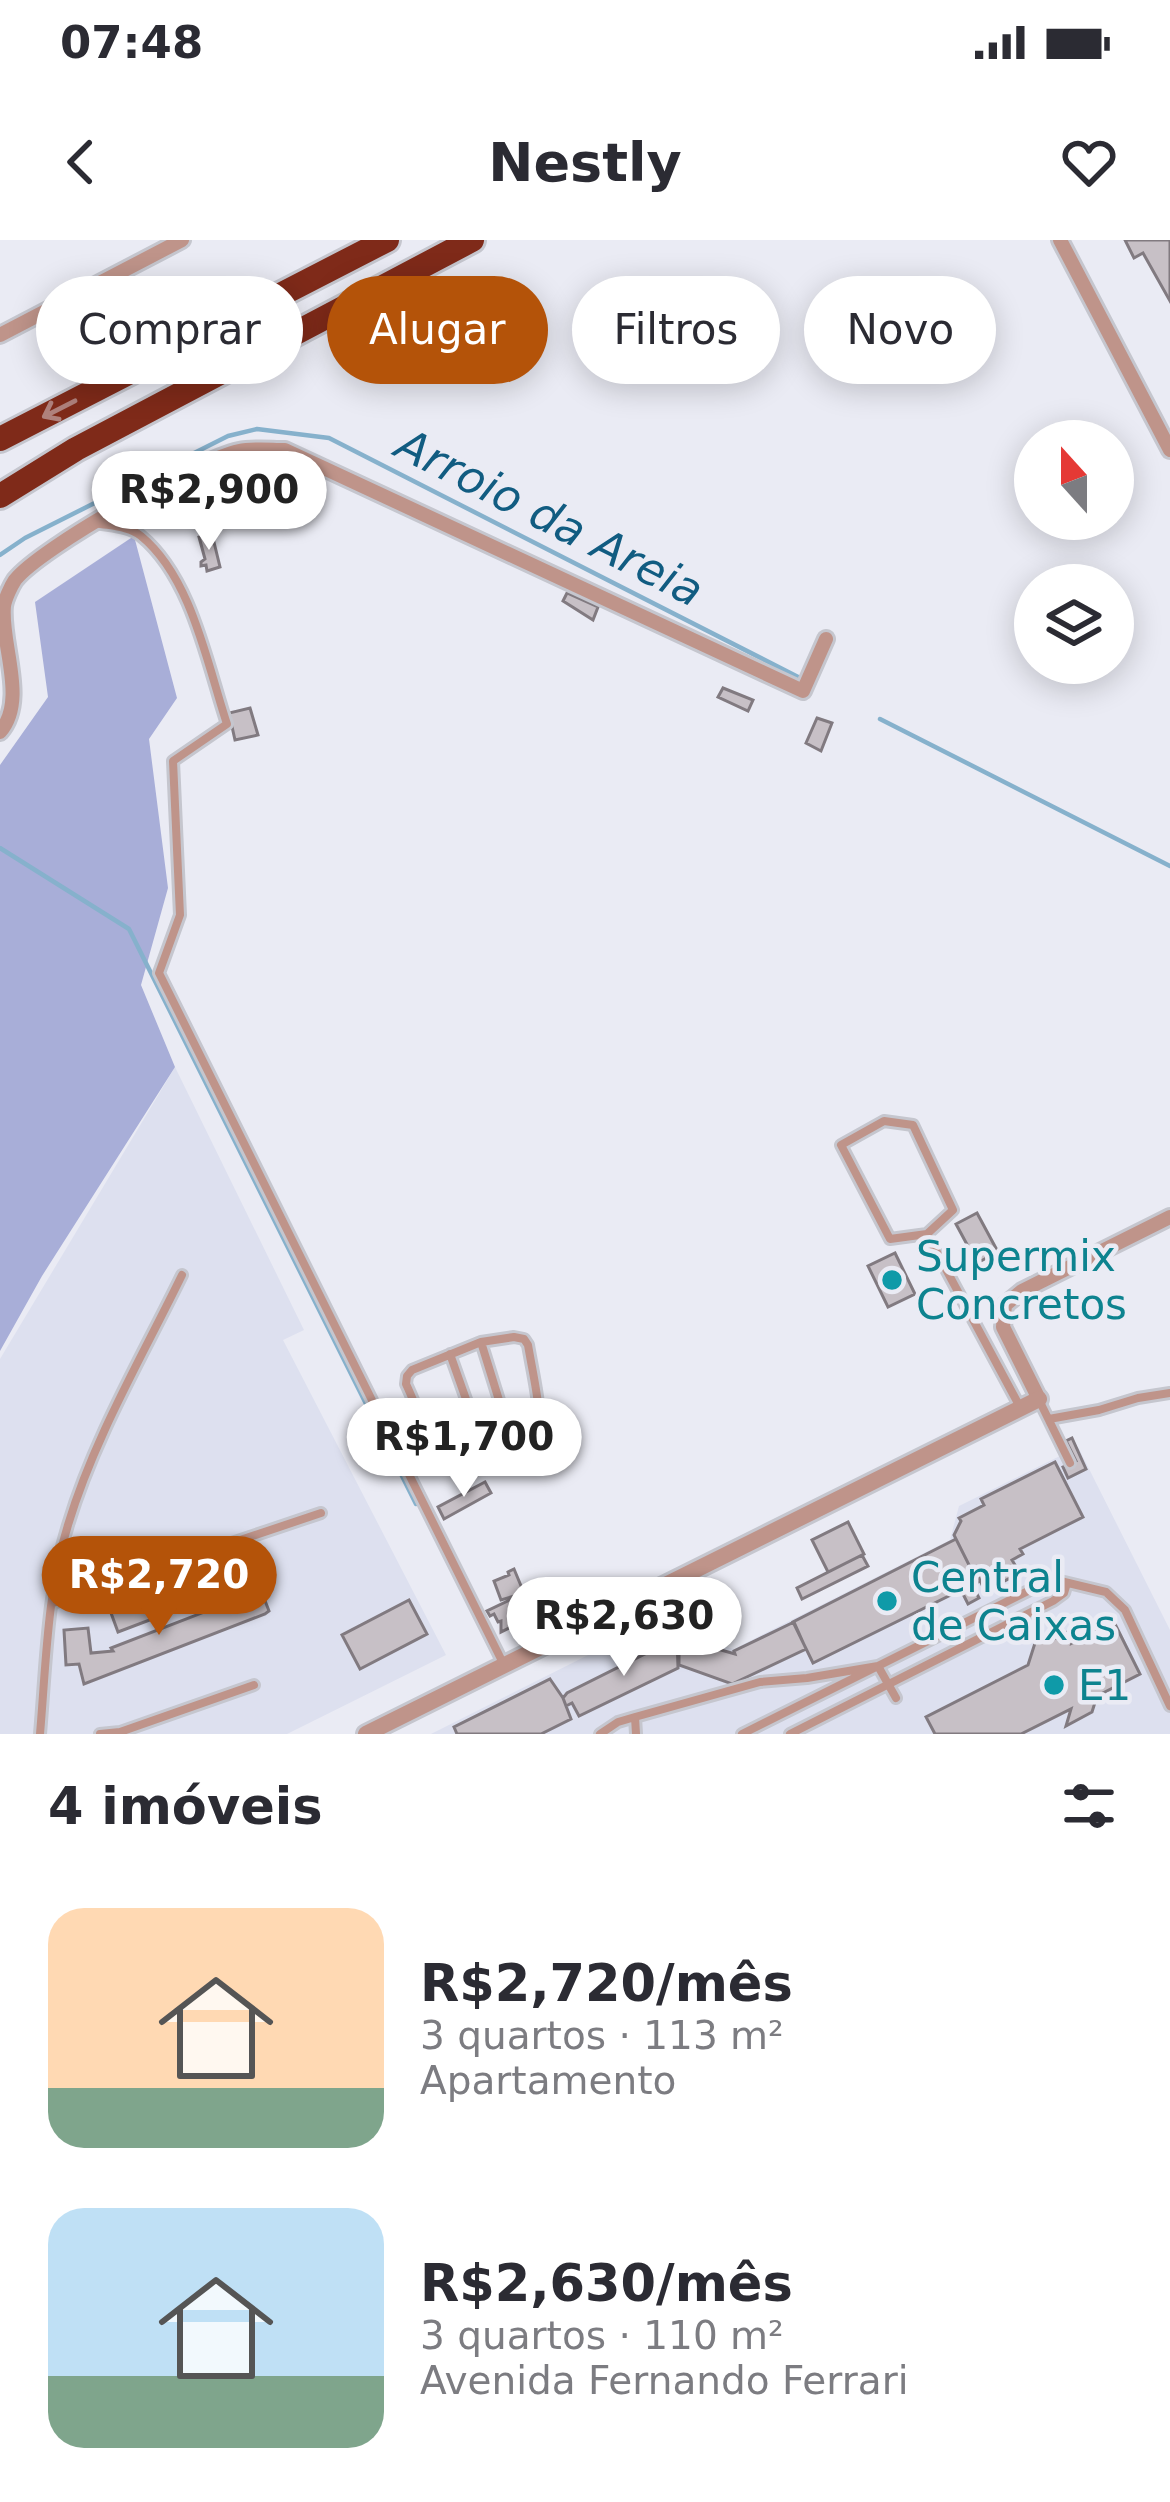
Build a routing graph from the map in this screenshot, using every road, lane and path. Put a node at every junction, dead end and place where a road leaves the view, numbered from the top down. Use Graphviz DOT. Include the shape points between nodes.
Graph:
graph roads {
  1 [pos="182,240"];
  2 [pos="387,240"];
  3 [pos="472,240"];
  4 [pos="1060,240"];
  5 [pos="0,335"];
  6 [pos="0,439"];
  7 [pos="1170,450"];
  8 [pos="0,496"];
  9 [pos="96,523"];
  10 [pos="826,639"];
  11 [pos="0,732"];
  12 [pos="1170,1217"];
  13 [pos="927,1234"];
  14 [pos="182,1275"];
  15 [pos="481,1342"];
  16 [pos="450,1354"];
  17 [pos="1170,1393"];
  18 [pos="1039,1399"];
  19 [pos="1021,1408"];
  20 [pos="1049,1419"];
  21 [pos="516,1456"];
  22 [pos="1070,1463"];
  23 [pos="490,1467"];
  24 [pos="321,1513"];
  25 [pos="1067,1583"];
  26 [pos="52,1604"];
  27 [pos="505,1666"];
  28 [pos="878,1666"];
  29 [pos="888,1684"];
  30 [pos="254,1685"];
  31 [pos="896,1698"];
  32 [pos="1170,1706"];
  33 [pos="635,1717"];
  34 [pos="40,1734"];
  35 [pos="100,1734"];
  36 [pos="366,1734"];
  37 [pos="600,1734"];
  38 [pos="636,1734"];
  39 [pos="742,1734"];
  40 [pos="790,1734"];
  1 -- 5 [label="street"];
  2 -- 6 [label="highway, one-way"];
  3 -- 8 [label="highway"];
  4 -- 7 [label="street"];
  9 -- 10 [label="street" via="239,451 285,450 802,691"];
  9 -- 11 [label="street" via="15,581 4,605 12,698"];
  9 -- 27 [label="lane" via="140,535 174,574 226,724 173,761 180,915 159,973"];
  12 -- 18 [label="street" via="1005,1305 1003,1328"];
  13 -- 13 [label="lane" via="952,1210 913,1125 884,1121 841,1145 890,1238"];
  13 -- 19 [label="lane"];
  14 -- 26 [label="lane" via="102,1437 68,1526"];
  15 -- 16 [label="lane"];
  15 -- 21 [label="lane"];
  15 -- 21 [label="lane" via="514,1337 528,1345 541,1418"];
  16 -- 23 [label="lane"];
  16 -- 23 [label="lane" via="412,1370 406,1384 450,1468 460,1474"];
  17 -- 20 [label="lane"];
  18 -- 19 [label="street"];
  18 -- 20 [label="lane"];
  19 -- 27 [label="street"];
  20 -- 22 [label="lane"];
  21 -- 23 [label="lane"];
  24 -- 26 [label="lane"];
  25 -- 28 [label="lane" via="1046,1582"];
  25 -- 29 [label="lane" via="1053,1601"];
  25 -- 32 [label="lane" via="1106,1592 1125,1610"];
  26 -- 34 [label="lane"];
  27 -- 36 [label="street"];
  28 -- 29 [label="lane"];
  28 -- 33 [label="lane" via="760,1682"];
  28 -- 39 [label="lane"];
  29 -- 31 [label="lane"];
  29 -- 40 [label="lane"];
  30 -- 35 [label="lane"];
  33 -- 37 [label="lane"];
  33 -- 38 [label="lane"];
}
